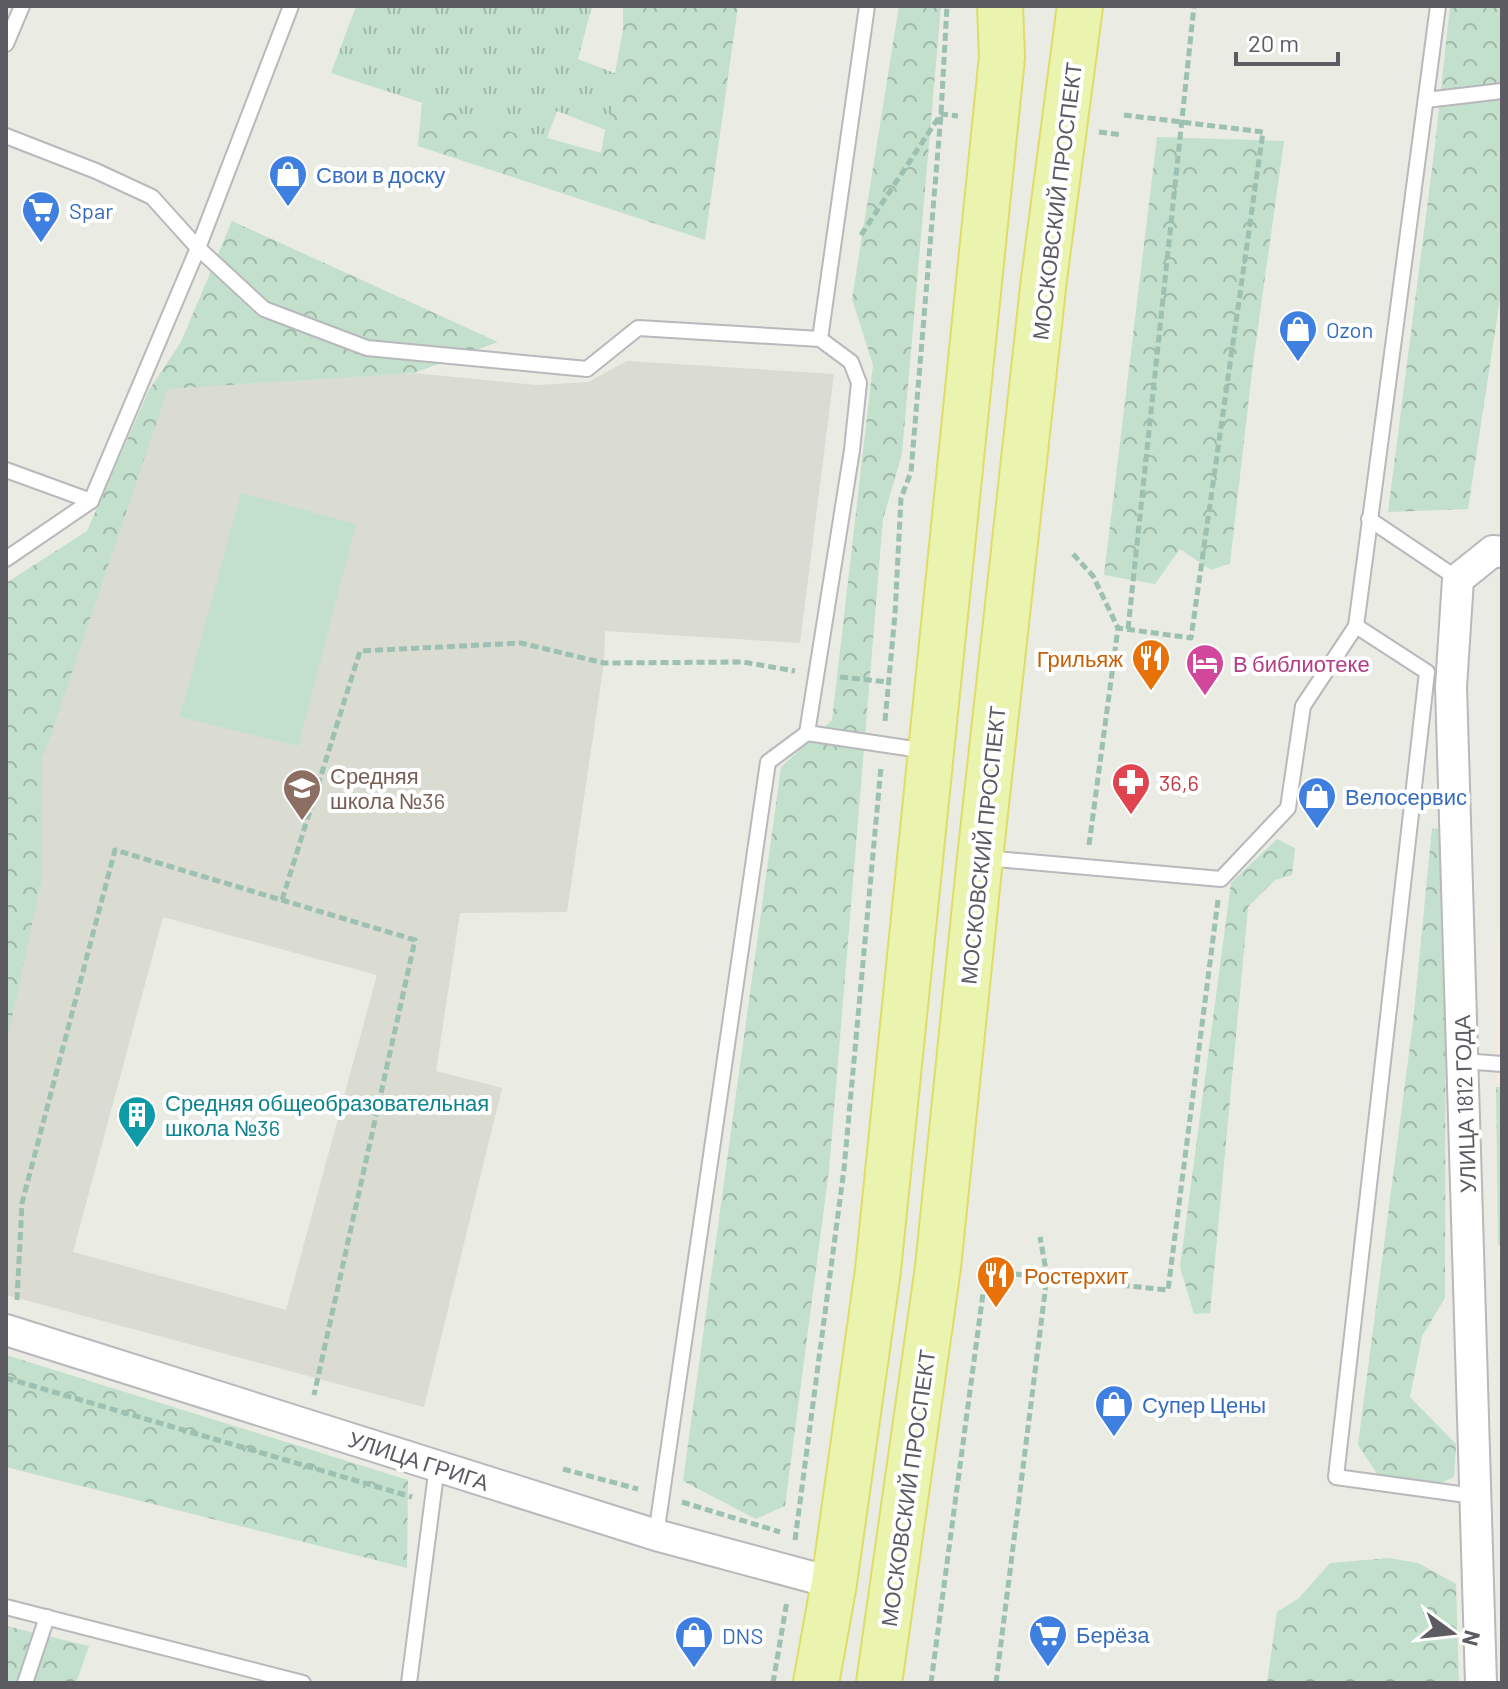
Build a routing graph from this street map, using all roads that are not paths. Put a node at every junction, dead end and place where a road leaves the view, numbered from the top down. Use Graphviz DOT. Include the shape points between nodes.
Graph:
graph roads {
  1 [pos="22,6"];
  2 [pos="291,6"];
  3 [pos="867,6"];
  4 [pos="1000,6"];
  5 [pos="1080,6"];
  6 [pos="1438,6"];
  7 [pos="6,44"];
  8 [pos="1002,57"];
  9 [pos="1073,66"];
  10 [pos="1502,91"];
  11 [pos="1426,100"];
  12 [pos="6,136"];
  13 [pos="198,248"];
  14 [pos="820,339"];
  15 [pos="6,470"];
  16 [pos="91,501"];
  17 [pos="1369,519"];
  18 [pos="1502,552"];
  19 [pos="6,559"];
  20 [pos="1458,579"];
  21 [pos="1356,626"];
  22 [pos="1439,680"];
  23 [pos="807,733"];
  24 [pos="933,751"];
  25 [pos="980,858"];
  26 [pos="1463,1061"];
  27 [pos="1502,1064"];
  28 [pos="9,1321"];
  29 [pos="437,1466"];
  30 [pos="1474,1496"];
  31 [pos="656,1535"];
  32 [pos="834,1583"];
  33 [pos="6,1607"];
  34 [pos="47,1617"];
  35 [pos="25,1683"];
  36 [pos="303,1683"];
  37 [pos="410,1683"];
  38 [pos="816,1683"];
  39 [pos="879,1683"];
  40 [pos="1481,1683"];
  1 -- 7 [label="lane"];
  2 -- 13 [label="lane"];
  3 -- 14 [label="lane"];
  4 -- 8 [label="main road"];
  5 -- 9 [label="main road, МОСКОВСКИЙ ПРОСПЕКТ"];
  6 -- 11 [label="lane"];
  8 -- 9 [label="main road" via="1026,79 1039,83 1051,82"];
  8 -- 24 [label="main road"];
  9 -- 25 [label="main road, МОСКОВСКИЙ ПРОСПЕКТ"];
  10 -- 11 [label="lane"];
  11 -- 17 [label="lane"];
  12 -- 13 [label="lane" via="152,197"];
  13 -- 14 [label="lane" via="264,309 367,348 587,369 638,328"];
  13 -- 16 [label="lane"];
  14 -- 23 [label="lane" via="851,362 859,383"];
  15 -- 16 [label="lane"];
  16 -- 19 [label="lane"];
  17 -- 20 [label="lane"];
  17 -- 21 [label="lane"];
  18 -- 20 [label="street" via="1493,551"];
  20 -- 22 [label="street, УЛИЦА 1812 ГОДА"];
  21 -- 22 [label="lane"];
  21 -- 25 [label="lane" via="1303,706 1288,808 1221,879"];
  22 -- 26 [label="street, УЛИЦА 1812 ГОДА"];
  22 -- 30 [label="lane" via="1336,1477"];
  23 -- 24 [label="lane"];
  23 -- 31 [label="lane" via="768,762"];
  24 -- 32 [label="main road" via="878,1270"];
  25 -- 39 [label="main road, МОСКОВСКИЙ ПРОСПЕКТ" via="938,1267"];
  26 -- 27 [label="lane"];
  26 -- 30 [label="street, УЛИЦА 1812 ГОДА"];
  28 -- 29 [label="street, УЛИЦА ГРИГА"];
  29 -- 31 [label="street, УЛИЦА ГРИГА"];
  29 -- 37 [label="lane"];
  30 -- 40 [label="street, УЛИЦА 1812 ГОДА"];
  31 -- 32 [label="street, УЛИЦА ГРИГА"];
  32 -- 38 [label="main road"];
  33 -- 34 [label="lane"];
  34 -- 35 [label="lane"];
  34 -- 36 [label="lane"];
}
